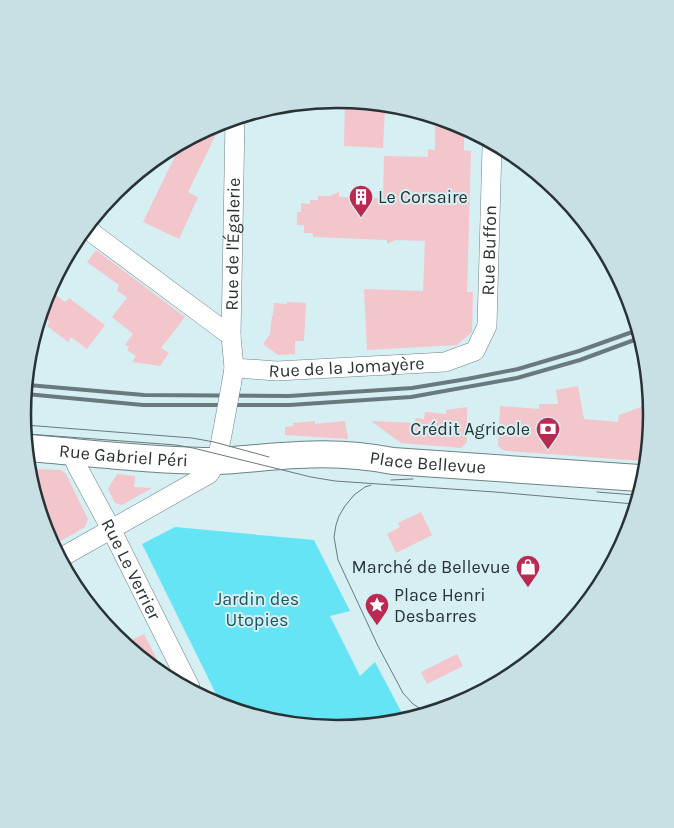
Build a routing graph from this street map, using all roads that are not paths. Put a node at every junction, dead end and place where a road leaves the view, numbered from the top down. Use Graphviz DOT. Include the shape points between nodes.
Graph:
graph roads {
  1 [pos="235,126"];
  2 [pos="492,150"];
  3 [pos="92,232"];
  4 [pos="231,336"];
  5 [pos="475,351"];
  6 [pos="232,377"];
  7 [pos="33,448"];
  8 [pos="76,452"];
  9 [pos="218,460"];
  10 [pos="636,478"];
  11 [pos="111,529"];
  12 [pos="66,555"];
  13 [pos="187,680"];
  1 -- 4 [label="street, Rue de l'Égalerie"];
  2 -- 5 [label="street, Rue Buffon" via="487,326"];
  3 -- 4 [label="street"];
  4 -- 6 [label="street, Rue de l'Égalerie"];
  5 -- 6 [label="street, Rue de la Jomayère" via="445,362 277,371"];
  6 -- 9 [label="street, Rue de l'Égalerie, bridge"];
  7 -- 8 [label="main road, Rue Gabriel Péri"];
  8 -- 9 [label="main road, Rue Gabriel Péri"];
  8 -- 11 [label="street, Rue Le Verrier" via="77,466"];
  9 -- 10 [label="main road, Place Bellevue" via="300,454 376,457 400,462"];
  9 -- 11 [label="street" via="209,474"];
  11 -- 12 [label="street"];
  11 -- 13 [label="street, Rue Le Verrier"];
}
